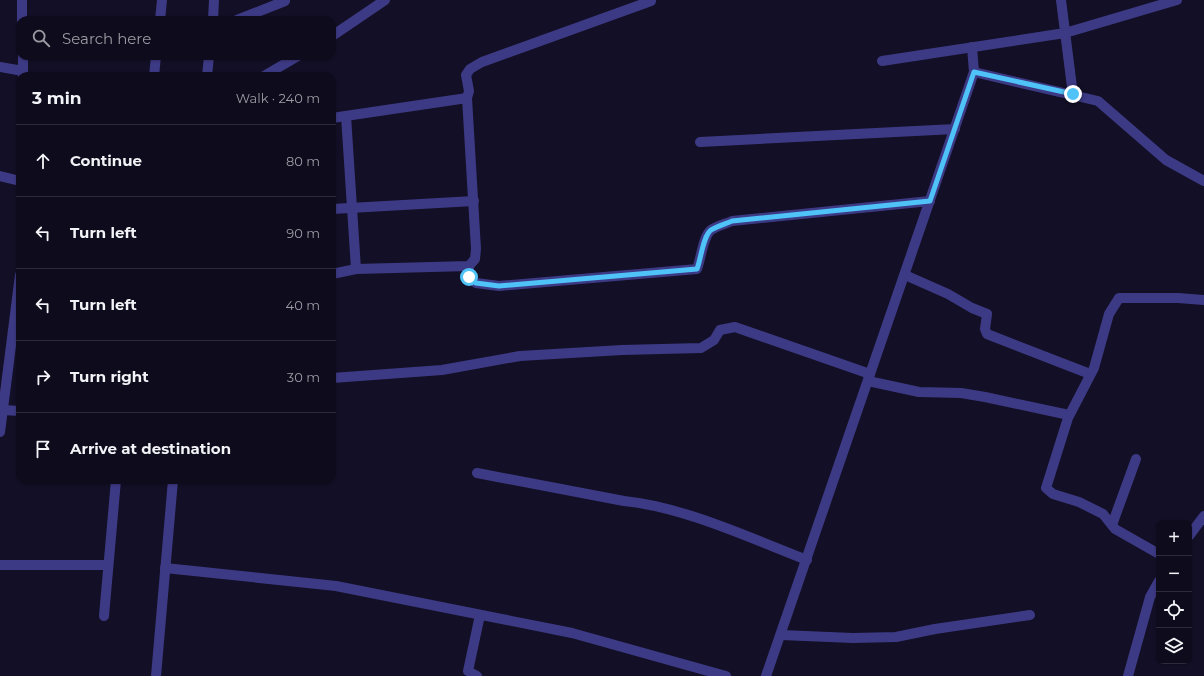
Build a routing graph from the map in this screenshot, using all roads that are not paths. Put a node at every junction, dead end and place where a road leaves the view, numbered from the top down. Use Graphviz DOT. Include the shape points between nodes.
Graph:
graph roads {
  1 [pos="22,0"];
  2 [pos="162,0"];
  3 [pos="214,0"];
  4 [pos="385,0"];
  5 [pos="1061,0"];
  6 [pos="1177,0"];
  7 [pos="285,1"];
  8 [pos="651,1"];
  9 [pos="22,16"];
  10 [pos="160,16"];
  11 [pos="213,16"];
  12 [pos="246,16"];
  13 [pos="336,33"];
  14 [pos="1065,33"];
  15 [pos="972,47"];
  16 [pos="23,60"];
  17 [pos="156,60"];
  18 [pos="209,60"];
  19 [pos="291,60"];
  20 [pos="882,61"];
  21 [pos="0,67"];
  22 [pos="16,72"];
  23 [pos="23,72"];
  24 [pos="154,72"];
  25 [pos="207,72"];
  26 [pos="271,72"];
  27 [pos="974,72"];
  28 [pos="1073,94"];
  29 [pos="467,98"];
  30 [pos="346,116"];
  31 [pos="336,117"];
  32 [pos="955,129"];
  33 [pos="700,142"];
  34 [pos="0,176"];
  35 [pos="16,180"];
  36 [pos="16,181"];
  37 [pos="1204,181"];
  38 [pos="0,182"];
  39 [pos="474,201"];
  40 [pos="930,201"];
  41 [pos="352,208"];
  42 [pos="336,209"];
  43 [pos="469,266"];
  44 [pos="356,269"];
  45 [pos="336,273"];
  46 [pos="904,275"];
  47 [pos="1204,300"];
  48 [pos="16,307"];
  49 [pos="1090,374"];
  50 [pos="869,377"];
  51 [pos="336,378"];
  52 [pos="3,410"];
  53 [pos="16,411"];
  54 [pos="1069,415"];
  55 [pos="0,432"];
  56 [pos="1136,459"];
  57 [pos="477,473"];
  58 [pos="116,484"];
  59 [pos="173,484"];
  60 [pos="1204,516"];
  61 [pos="1112,525"];
  62 [pos="1192,532"];
  63 [pos="1156,552"];
  64 [pos="807,560"];
  65 [pos="0,565"];
  66 [pos="108,565"];
  67 [pos="165,568"];
  68 [pos="1156,586"];
  69 [pos="480,615"];
  70 [pos="1030,615"];
  71 [pos="104,616"];
  72 [pos="781,635"];
  73 [pos="156,676"];
  74 [pos="477,676"];
  75 [pos="726,676"];
  76 [pos="766,676"];
  77 [pos="1128,676"];
  1 -- 9 [label="street"];
  2 -- 10 [label="street"];
  3 -- 11 [label="street"];
  4 -- 13 [label="street"];
  5 -- 14 [label="street"];
  6 -- 14 [label="street"];
  7 -- 12 [label="street"];
  8 -- 29 [label="street" via="482,62 470,69 466,75 469,91"];
  14 -- 15 [label="street"];
  14 -- 28 [label="street"];
  15 -- 20 [label="street"];
  15 -- 27 [label="street"];
  16 -- 23 [label="street"];
  17 -- 24 [label="street"];
  18 -- 25 [label="street"];
  19 -- 26 [label="street"];
  21 -- 22 [label="street"];
  27 -- 28 [label="street"];
  27 -- 32 [label="street"];
  28 -- 37 [label="street" via="1098,101 1166,160"];
  29 -- 30 [label="street"];
  29 -- 39 [label="street"];
  30 -- 31 [label="street"];
  30 -- 41 [label="street"];
  32 -- 33 [label="street"];
  32 -- 40 [label="street"];
  34 -- 35 [label="street"];
  36 -- 38 [label="street"];
  39 -- 41 [label="street"];
  39 -- 43 [label="street" via="476,249 475,259"];
  40 -- 43 [label="street" via="732,221 710,230 697,269 499,286 476,283 469,277"];
  40 -- 46 [label="street"];
  41 -- 42 [label="street"];
  41 -- 44 [label="street"];
  43 -- 44 [label="street"];
  44 -- 45 [label="street"];
  46 -- 49 [label="street" via="987,314 987,334"];
  46 -- 50 [label="street"];
  47 -- 49 [label="street" via="1119,298 1109,314 1100,350"];
  48 -- 52 [label="street"];
  49 -- 54 [label="street"];
  50 -- 51 [label="street" via="735,327 720,330 714,340 701,348 520,356 442,370"];
  50 -- 54 [label="street" via="919,392 961,393"];
  50 -- 64 [label="street"];
  52 -- 53 [label="street"];
  52 -- 55 [label="street"];
  54 -- 61 [label="street" via="1046,488 1053,494 1079,502 1103,514"];
  56 -- 61 [label="street"];
  57 -- 64 [label="street" via="641,503 705,521"];
  58 -- 66 [label="street"];
  59 -- 67 [label="street"];
  60 -- 62 [label="street"];
  61 -- 63 [label="street"];
  64 -- 72 [label="street"];
  65 -- 66 [label="street"];
  66 -- 71 [label="street"];
  67 -- 69 [label="street" via="336,586"];
  67 -- 73 [label="street"];
  68 -- 77 [label="street" via="1150,597"];
  69 -- 74 [label="street" via="468,671"];
  69 -- 75 [label="street" via="572,633"];
  70 -- 72 [label="street" via="896,637"];
  72 -- 76 [label="street"];
}
